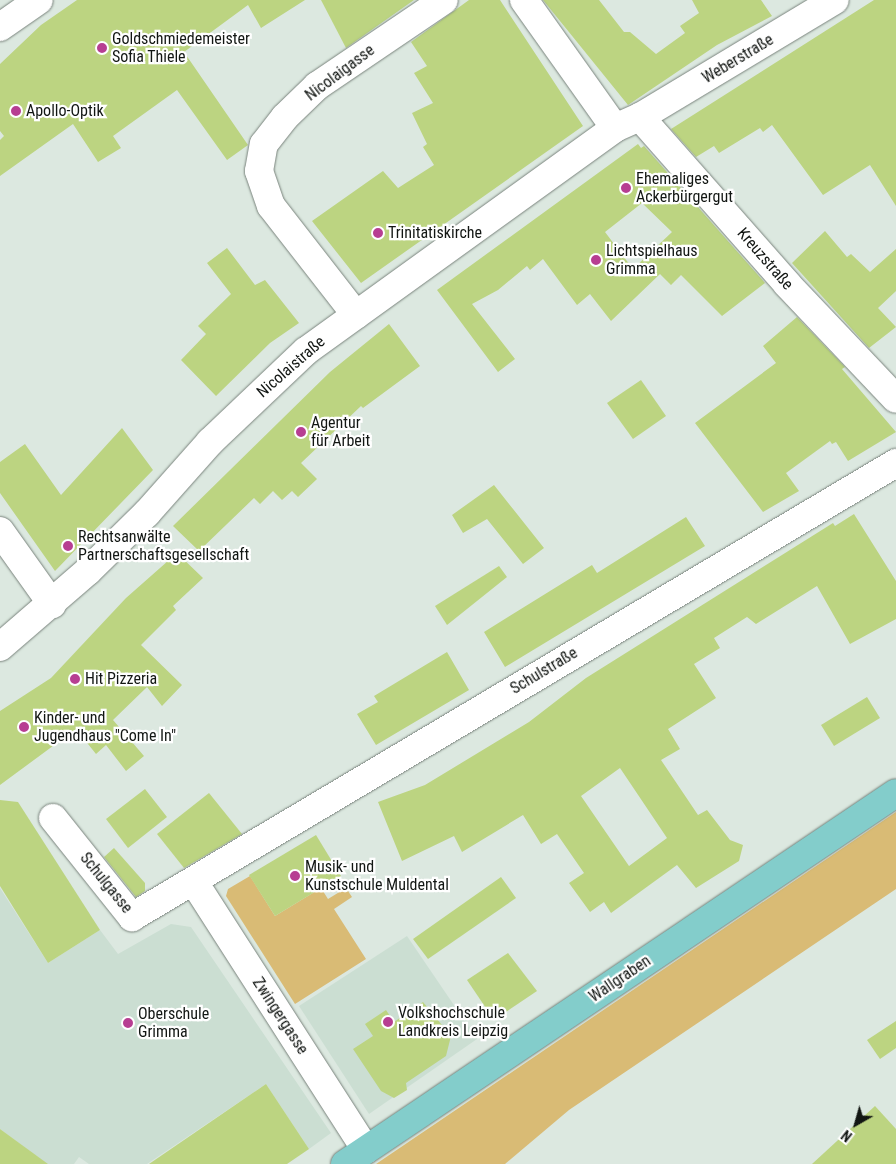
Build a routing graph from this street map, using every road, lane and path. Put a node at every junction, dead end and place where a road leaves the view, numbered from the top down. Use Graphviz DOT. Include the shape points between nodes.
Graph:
graph roads {
  1 [pos="39,0"];
  2 [pos="444,0"];
  3 [pos="524,0"];
  4 [pos="835,0"];
  5 [pos="0,27"];
  6 [pos="640,117"];
  7 [pos="615,128"];
  8 [pos="356,315"];
  9 [pos="896,399"];
  10 [pos="896,462"];
  11 [pos="0,531"];
  12 [pos="52,604"];
  13 [pos="0,647"];
  14 [pos="896,793"];
  15 [pos="53,818"];
  16 [pos="194,882"];
  17 [pos="360,1158"];
  1 -- 5 [label="street"];
  2 -- 8 [label="street, Nicolaigasse" via="317,86 285,117 264,144 259,171 271,206"];
  3 -- 7 [label="street"];
  4 -- 6 [label="street, Weberstraße"];
  6 -- 7 [label="street"];
  6 -- 9 [label="street, Kreuzstraße" via="786,284"];
  7 -- 8 [label="street, Nicolaistraße"];
  8 -- 12 [label="street, Nicolaistraße" via="306,351 260,392 210,442 147,514"];
  10 -- 16 [label="street, Schulstraße"];
  11 -- 12 [label="street"];
  12 -- 13 [label="street, Nicolaistraße"];
  14 -- 17 [label="main road, Wallgraben"];
  15 -- 16 [label="street, Schulgasse" via="132,917"];
  16 -- 17 [label="street, Zwingergasse"];
}
